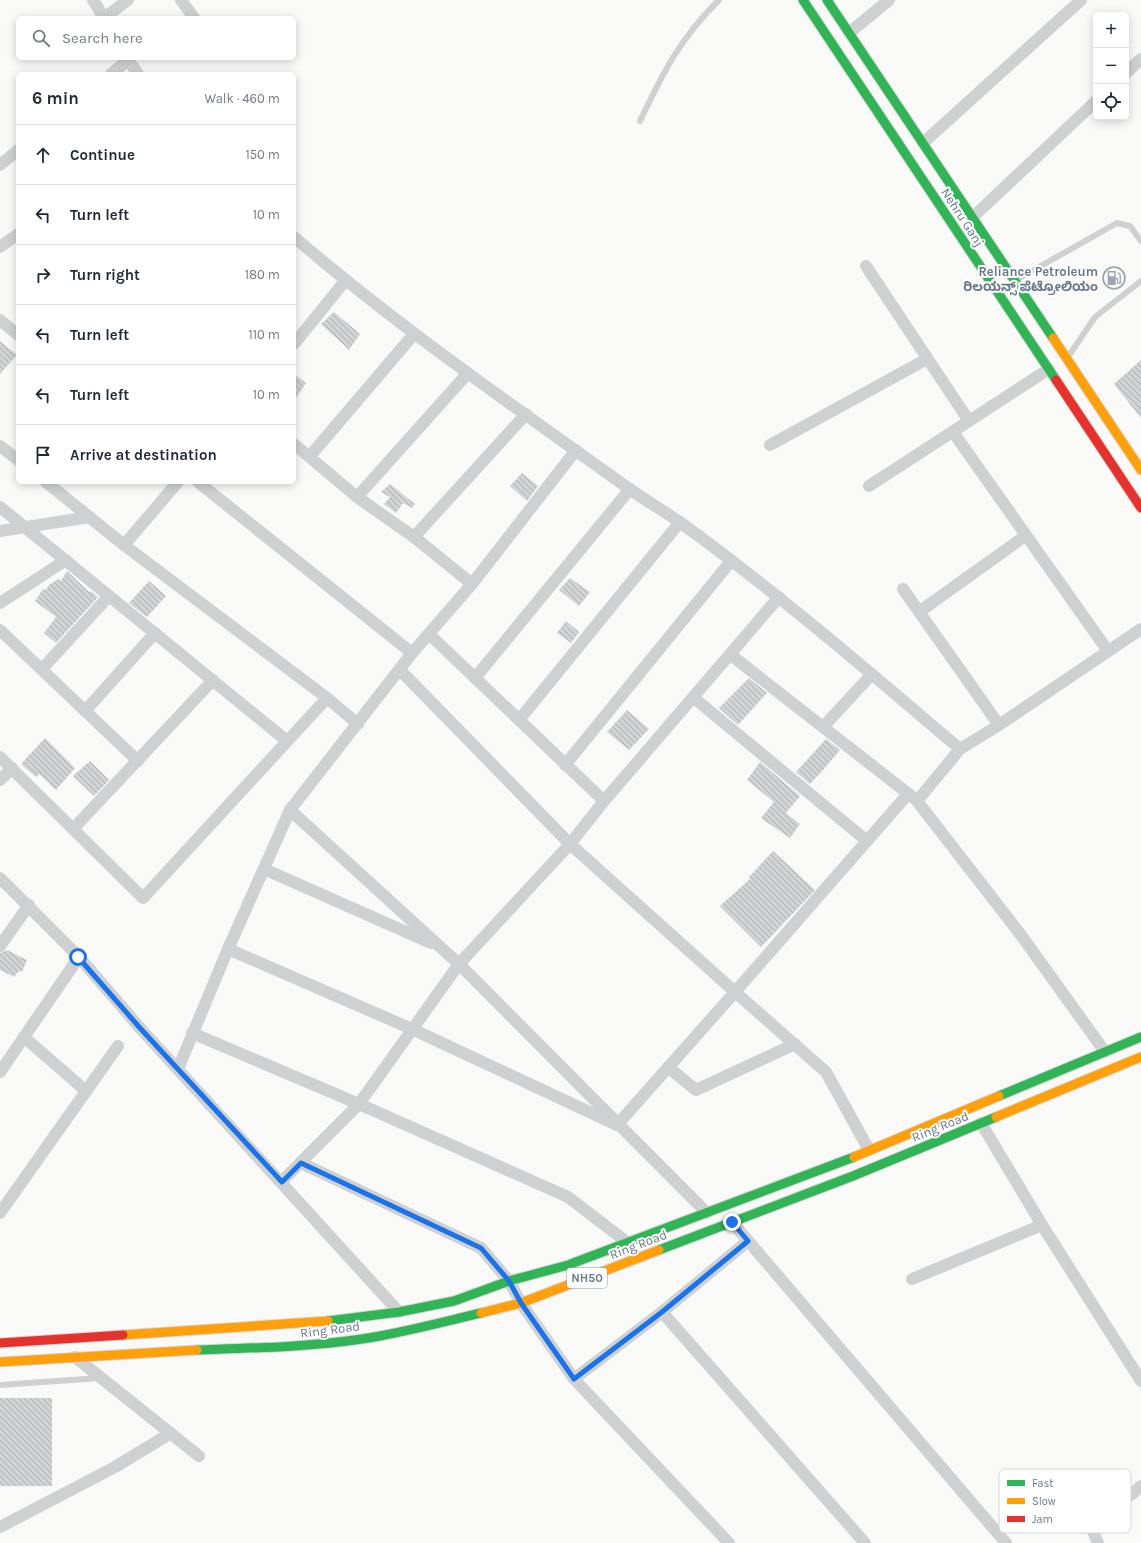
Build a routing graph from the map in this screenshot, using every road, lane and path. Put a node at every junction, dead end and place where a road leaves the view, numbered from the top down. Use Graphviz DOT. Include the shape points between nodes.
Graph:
graph roads {
  1 [pos="92,0"];
  2 [pos="128,0"];
  3 [pos="181,0"];
  4 [pos="719,0"];
  5 [pos="803,0"];
  6 [pos="827,0"];
  7 [pos="889,0"];
  8 [pos="1081,0"];
  9 [pos="103,16"];
  10 [pos="107,16"];
  11 [pos="193,16"];
  12 [pos="849,33"];
  13 [pos="1141,58"];
  14 [pos="126,60"];
  15 [pos="128,60"];
  16 [pos="1129,70"];
  17 [pos="113,72"];
  18 [pos="137,72"];
  19 [pos="1093,104"];
  20 [pos="640,121"];
  21 [pos="923,143"];
  22 [pos="16,152"];
  23 [pos="0,165"];
  24 [pos="972,218"];
  25 [pos="16,235"];
  26 [pos="296,239"];
  27 [pos="1141,241"];
  28 [pos="0,247"];
  29 [pos="866,266"];
  30 [pos="345,281"];
  31 [pos="1015,281"];
  32 [pos="1141,281"];
  33 [pos="0,320"];
  34 [pos="16,333"];
  35 [pos="414,334"];
  36 [pos="296,342"];
  37 [pos="927,359"];
  38 [pos="1067,359"];
  39 [pos="1049,369"];
  40 [pos="468,373"];
  41 [pos="526,414"];
  42 [pos="969,421"];
  43 [pos="953,432"];
  44 [pos="770,445"];
  45 [pos="0,446"];
  46 [pos="296,446"];
  47 [pos="576,450"];
  48 [pos="310,456"];
  49 [pos="16,458"];
  50 [pos="1141,470"];
  51 [pos="49,484"];
  52 [pos="176,484"];
  53 [pos="200,484"];
  54 [pos="869,486"];
  55 [pos="630,489"];
  56 [pos="357,497"];
  57 [pos="0,507"];
  58 [pos="1141,508"];
  59 [pos="90,517"];
  60 [pos="680,522"];
  61 [pos="25,528"];
  62 [pos="0,531"];
  63 [pos="1025,536"];
  64 [pos="414,537"];
  65 [pos="124,545"];
  66 [pos="66,560"];
  67 [pos="731,561"];
  68 [pos="472,584"];
  69 [pos="903,589"];
  70 [pos="109,596"];
  71 [pos="780,596"];
  72 [pos="0,603"];
  73 [pos="919,612"];
  74 [pos="1141,629"];
  75 [pos="0,630"];
  76 [pos="155,633"];
  77 [pos="429,634"];
  78 [pos="1108,652"];
  79 [pos="412,654"];
  80 [pos="731,655"];
  81 [pos="42,670"];
  82 [pos="400,670"];
  83 [pos="872,674"];
  84 [pos="475,678"];
  85 [pos="213,680"];
  86 [pos="327,698"];
  87 [pos="694,698"];
  88 [pos="85,711"];
  89 [pos="519,720"];
  90 [pos="358,724"];
  91 [pos="998,725"];
  92 [pos="823,727"];
  93 [pos="287,740"];
  94 [pos="960,749"];
  95 [pos="0,757"];
  96 [pos="138,761"];
  97 [pos="566,765"];
  98 [pos="12,768"];
  99 [pos="0,780"];
  100 [pos="913,798"];
  101 [pos="604,801"];
  102 [pos="290,810"];
  103 [pos="73,829"];
  104 [pos="867,841"];
  105 [pos="570,844"];
  106 [pos="264,869"];
  107 [pos="0,878"];
  108 [pos="28,905"];
  109 [pos="0,946"];
  110 [pos="440,947"];
  111 [pos="228,949"];
  112 [pos="78,957"];
  113 [pos="459,964"];
  114 [pos="735,992"];
  115 [pos="412,1029"];
  116 [pos="192,1033"];
  117 [pos="24,1037"];
  118 [pos="1141,1037"];
  119 [pos="795,1044"];
  120 [pos="118,1046"];
  121 [pos="1105,1052"];
  122 [pos="1141,1057"];
  123 [pos="668,1067"];
  124 [pos="178,1069"];
  125 [pos="0,1072"];
  126 [pos="86,1091"];
  127 [pos="359,1104"];
  128 [pos="981,1123"];
  129 [pos="617,1124"];
  130 [pos="869,1150"];
  131 [pos="301,1163"];
  132 [pos="282,1182"];
  133 [pos="0,1213"];
  134 [pos="707,1213"];
  135 [pos="732,1222"];
  136 [pos="1042,1225"];
  137 [pos="748,1241"];
  138 [pos="628,1243"];
  139 [pos="912,1279"];
  140 [pos="509,1281"];
  141 [pos="521,1303"];
  142 [pos="399,1312"];
  143 [pos="662,1312"];
  144 [pos="0,1343"];
  145 [pos="74,1356"];
  146 [pos="0,1362"];
  147 [pos="101,1378"];
  148 [pos="574,1379"];
  149 [pos="1141,1381"];
  150 [pos="0,1385"];
  151 [pos="171,1433"];
  152 [pos="199,1456"];
  153 [pos="1141,1486"];
  154 [pos="1131,1495"];
  155 [pos="0,1527"];
  156 [pos="1094,1533"];
  157 [pos="729,1543"];
  158 [pos="865,1543"];
  159 [pos="1006,1543"];
  160 [pos="1098,1543"];
  1 -- 9 [label="street"];
  2 -- 10 [label="street"];
  3 -- 11 [label="street"];
  4 -- 20 [label="lane" via="678,47"];
  5 -- 39 [label="main road, Nehru Ganj"];
  6 -- 12 [label="main road, Nehru Ganj"];
  7 -- 12 [label="street"];
  8 -- 21 [label="street"];
  12 -- 21 [label="main road, Nehru Ganj"];
  13 -- 16 [label="street"];
  14 -- 17 [label="street"];
  15 -- 18 [label="street"];
  19 -- 24 [label="street"];
  21 -- 24 [label="main road, Nehru Ganj"];
  22 -- 23 [label="street"];
  24 -- 31 [label="main road, Nehru Ganj"];
  25 -- 28 [label="street"];
  26 -- 30 [label="street"];
  27 -- 31 [label="lane" via="1130,226 1117,223"];
  29 -- 37 [label="street"];
  30 -- 35 [label="street"];
  30 -- 36 [label="street"];
  31 -- 38 [label="main road, Nehru Ganj"];
  32 -- 38 [label="lane" via="1095,317"];
  33 -- 34 [label="street"];
  35 -- 40 [label="street"];
  35 -- 48 [label="street"];
  37 -- 42 [label="street"];
  37 -- 44 [label="street"];
  38 -- 50 [label="main road, Nehru Ganj"];
  39 -- 42 [label="street"];
  39 -- 58 [label="main road, Nehru Ganj"];
  40 -- 41 [label="street"];
  40 -- 56 [label="street"];
  41 -- 47 [label="street"];
  41 -- 64 [label="street"];
  42 -- 43 [label="street"];
  43 -- 54 [label="street"];
  43 -- 63 [label="street"];
  45 -- 49 [label="street"];
  46 -- 48 [label="street"];
  47 -- 55 [label="street"];
  47 -- 68 [label="street"];
  48 -- 56 [label="street"];
  51 -- 59 [label="street"];
  52 -- 65 [label="street"];
  53 -- 79 [label="street"];
  55 -- 60 [label="street"];
  55 -- 84 [label="street"];
  56 -- 64 [label="street"];
  57 -- 61 [label="street"];
  59 -- 61 [label="street"];
  59 -- 65 [label="street"];
  60 -- 67 [label="street"];
  60 -- 89 [label="street"];
  61 -- 62 [label="street"];
  61 -- 66 [label="street"];
  63 -- 73 [label="street"];
  63 -- 78 [label="street"];
  64 -- 68 [label="street"];
  65 -- 86 [label="street"];
  66 -- 70 [label="street"];
  66 -- 72 [label="street"];
  67 -- 71 [label="street"];
  67 -- 97 [label="street"];
  68 -- 77 [label="street"];
  69 -- 73 [label="street"];
  70 -- 76 [label="street"];
  70 -- 81 [label="street"];
  71 -- 80 [label="street"];
  71 -- 83 [label="street"];
  73 -- 91 [label="street"];
  74 -- 78 [label="street"];
  75 -- 81 [label="street"];
  76 -- 85 [label="street"];
  76 -- 88 [label="street"];
  77 -- 79 [label="street"];
  77 -- 84 [label="street"];
  78 -- 91 [label="street"];
  79 -- 82 [label="street"];
  80 -- 87 [label="street"];
  80 -- 92 [label="street"];
  81 -- 88 [label="street"];
  82 -- 90 [label="street"];
  82 -- 105 [label="street"];
  83 -- 92 [label="street"];
  83 -- 94 [label="street"];
  84 -- 89 [label="street"];
  85 -- 93 [label="street"];
  85 -- 96 [label="street"];
  86 -- 90 [label="street"];
  86 -- 93 [label="street"];
  87 -- 101 [label="street"];
  87 -- 104 [label="street"];
  88 -- 96 [label="street"];
  89 -- 97 [label="street"];
  90 -- 102 [label="street"];
  91 -- 94 [label="street"];
  92 -- 100 [label="street"];
  93 -- 103 [label="street" via="143,898"];
  94 -- 100 [label="street"];
  95 -- 98 [label="street"];
  96 -- 103 [label="street"];
  97 -- 101 [label="street"];
  98 -- 99 [label="street"];
  98 -- 103 [label="street"];
  100 -- 104 [label="street"];
  100 -- 121 [label="street" via="1021,935"];
  101 -- 105 [label="street"];
  102 -- 106 [label="street"];
  102 -- 110 [label="street"];
  104 -- 114 [label="street"];
  105 -- 113 [label="street"];
  105 -- 114 [label="street"];
  106 -- 110 [label="street"];
  106 -- 111 [label="street"];
  107 -- 108 [label="street"];
  108 -- 109 [label="street"];
  108 -- 112 [label="street"];
  110 -- 113 [label="street"];
  111 -- 115 [label="street"];
  111 -- 116 [label="street"];
  112 -- 117 [label="street"];
  112 -- 124 [label="street"];
  113 -- 115 [label="street"];
  113 -- 129 [label="street"];
  114 -- 119 [label="street"];
  114 -- 123 [label="street"];
  115 -- 127 [label="street"];
  115 -- 129 [label="street"];
  116 -- 124 [label="street"];
  116 -- 127 [label="street"];
  117 -- 125 [label="street"];
  117 -- 126 [label="street"];
  118 -- 121 [label="main road, Ring Road / NH50"];
  119 -- 123 [label="street" via="696,1090"];
  119 -- 130 [label="street" via="826,1072"];
  120 -- 126 [label="street"];
  121 -- 130 [label="main road, Ring Road / NH50"];
  122 -- 128 [label="main road, Ring Road / NH50"];
  123 -- 129 [label="street"];
  124 -- 132 [label="street"];
  126 -- 133 [label="street"];
  127 -- 131 [label="street"];
  127 -- 138 [label="street" via="568,1197"];
  128 -- 135 [label="main road, Ring Road / NH50"];
  128 -- 136 [label="street"];
  129 -- 134 [label="street"];
  130 -- 134 [label="main road, Ring Road / NH50"];
  131 -- 132 [label="street"];
  131 -- 140 [label="street" via="481,1248"];
  132 -- 142 [label="street"];
  134 -- 138 [label="main road, Ring Road / NH50"];
  135 -- 137 [label="street"];
  135 -- 141 [label="main road, Ring Road / NH50"];
  136 -- 139 [label="street"];
  136 -- 149 [label="street"];
  137 -- 143 [label="street"];
  137 -- 159 [label="street"];
  138 -- 140 [label="main road, Ring Road / NH50" via="568,1265"];
  140 -- 141 [label="street"];
  140 -- 142 [label="main road, Ring Road / NH50" via="454,1301"];
  141 -- 145 [label="main road, Ring Road / NH50" via="422,1327 305,1346"];
  141 -- 148 [label="street"];
  142 -- 144 [label="main road, Ring Road / NH50" via="265,1327"];
  143 -- 148 [label="street"];
  143 -- 158 [label="street"];
  145 -- 146 [label="main road, Ring Road / NH50"];
  145 -- 147 [label="street"];
  147 -- 150 [label="lane"];
  147 -- 151 [label="street"];
  148 -- 157 [label="street"];
  151 -- 152 [label="street"];
  151 -- 155 [label="street" via="115,1467"];
  153 -- 154 [label="street"];
  156 -- 160 [label="street"];
}
